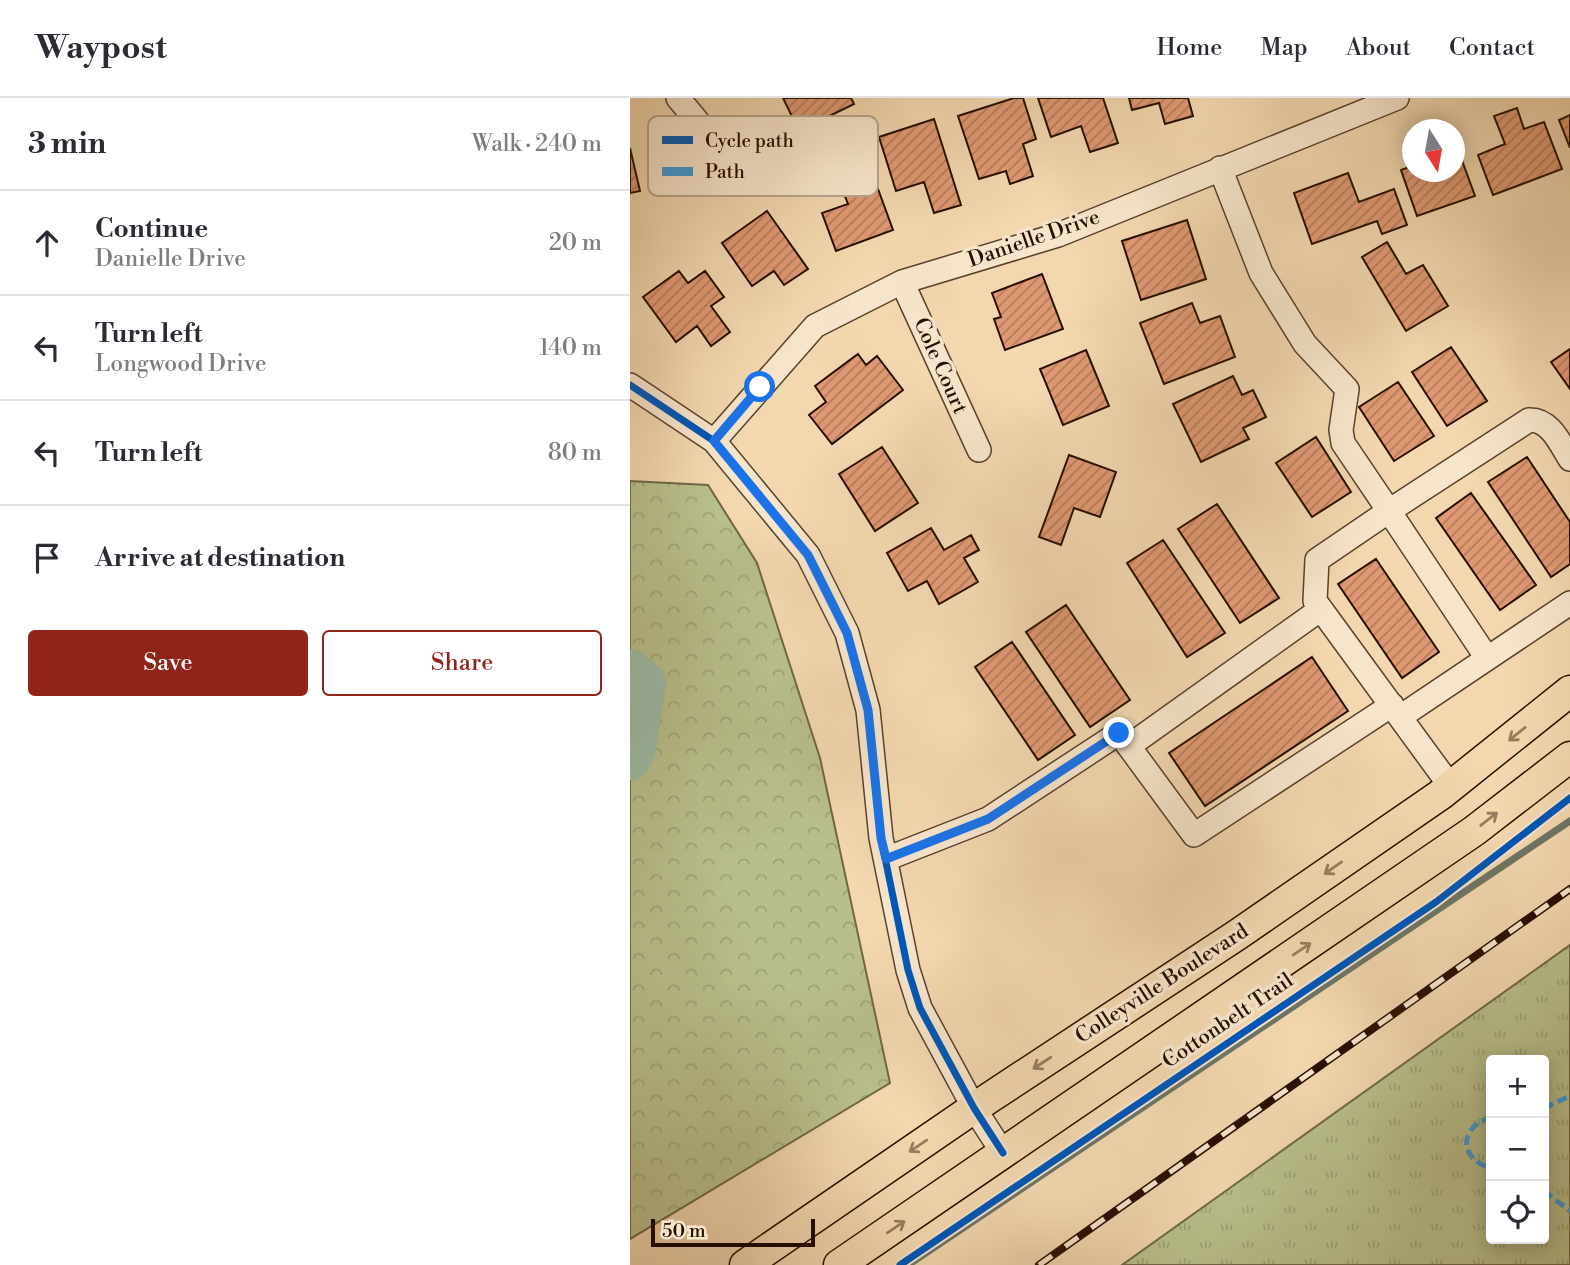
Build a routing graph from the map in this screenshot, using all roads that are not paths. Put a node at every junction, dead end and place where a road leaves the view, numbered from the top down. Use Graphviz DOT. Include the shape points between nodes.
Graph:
graph roads {
  1 [pos="678,98"];
  2 [pos="1396,98"];
  3 [pos="693,116"];
  4 [pos="1220,168"];
  5 [pos="902,282"];
  6 [pos="630,386"];
  7 [pos="714,441"];
  8 [pos="979,450"];
  9 [pos="1570,459"];
  10 [pos="1390,511"];
  11 [pos="1570,603"];
  12 [pos="1321,609"];
  13 [pos="1487,658"];
  14 [pos="1570,691"];
  15 [pos="1396,711"];
  16 [pos="1129,746"];
  17 [pos="1570,757"];
  18 [pos="1451,786"];
  19 [pos="886,859"];
  20 [pos="974,1108"];
  21 [pos="1003,1153"];
  22 [pos="745,1265"];
  23 [pos="839,1265"];
  1 -- 3 [label="street"];
  2 -- 4 [label="street, Danielle Drive"];
  4 -- 5 [label="street, Danielle Drive" via="1058,235"];
  4 -- 10 [label="street" via="1261,273 1305,344 1347,389 1343,443"];
  5 -- 7 [label="street, Danielle Drive" via="815,326"];
  5 -- 8 [label="street, Cole Court"];
  6 -- 7 [label="street"];
  7 -- 19 [label="street" via="808,555 847,633 868,710"];
  9 -- 10 [label="street" via="1545,424 1529,420"];
  10 -- 12 [label="street" via="1317,560 1315,601"];
  10 -- 13 [label="street"];
  11 -- 13 [label="street"];
  12 -- 15 [label="street"];
  12 -- 16 [label="street"];
  13 -- 15 [label="street"];
  14 -- 18 [label="main road, Colleyville Boulevard, one-way"];
  15 -- 16 [label="street" via="1194,835"];
  15 -- 18 [label="street"];
  16 -- 19 [label="street" via="1119,733 988,819"];
  21 -- 17 [label="main road, one-way" via="1474,831"];
  18 -- 20 [label="main road, Colleyville Boulevard, one-way" via="1237,935"];
  19 -- 20 [label="street" via="920,1008"];
  20 -- 21 [label="street"];
  20 -- 22 [label="main road, Colleyville Boulevard, one-way"];
  23 -- 21 [label="main road, one-way"];
}
